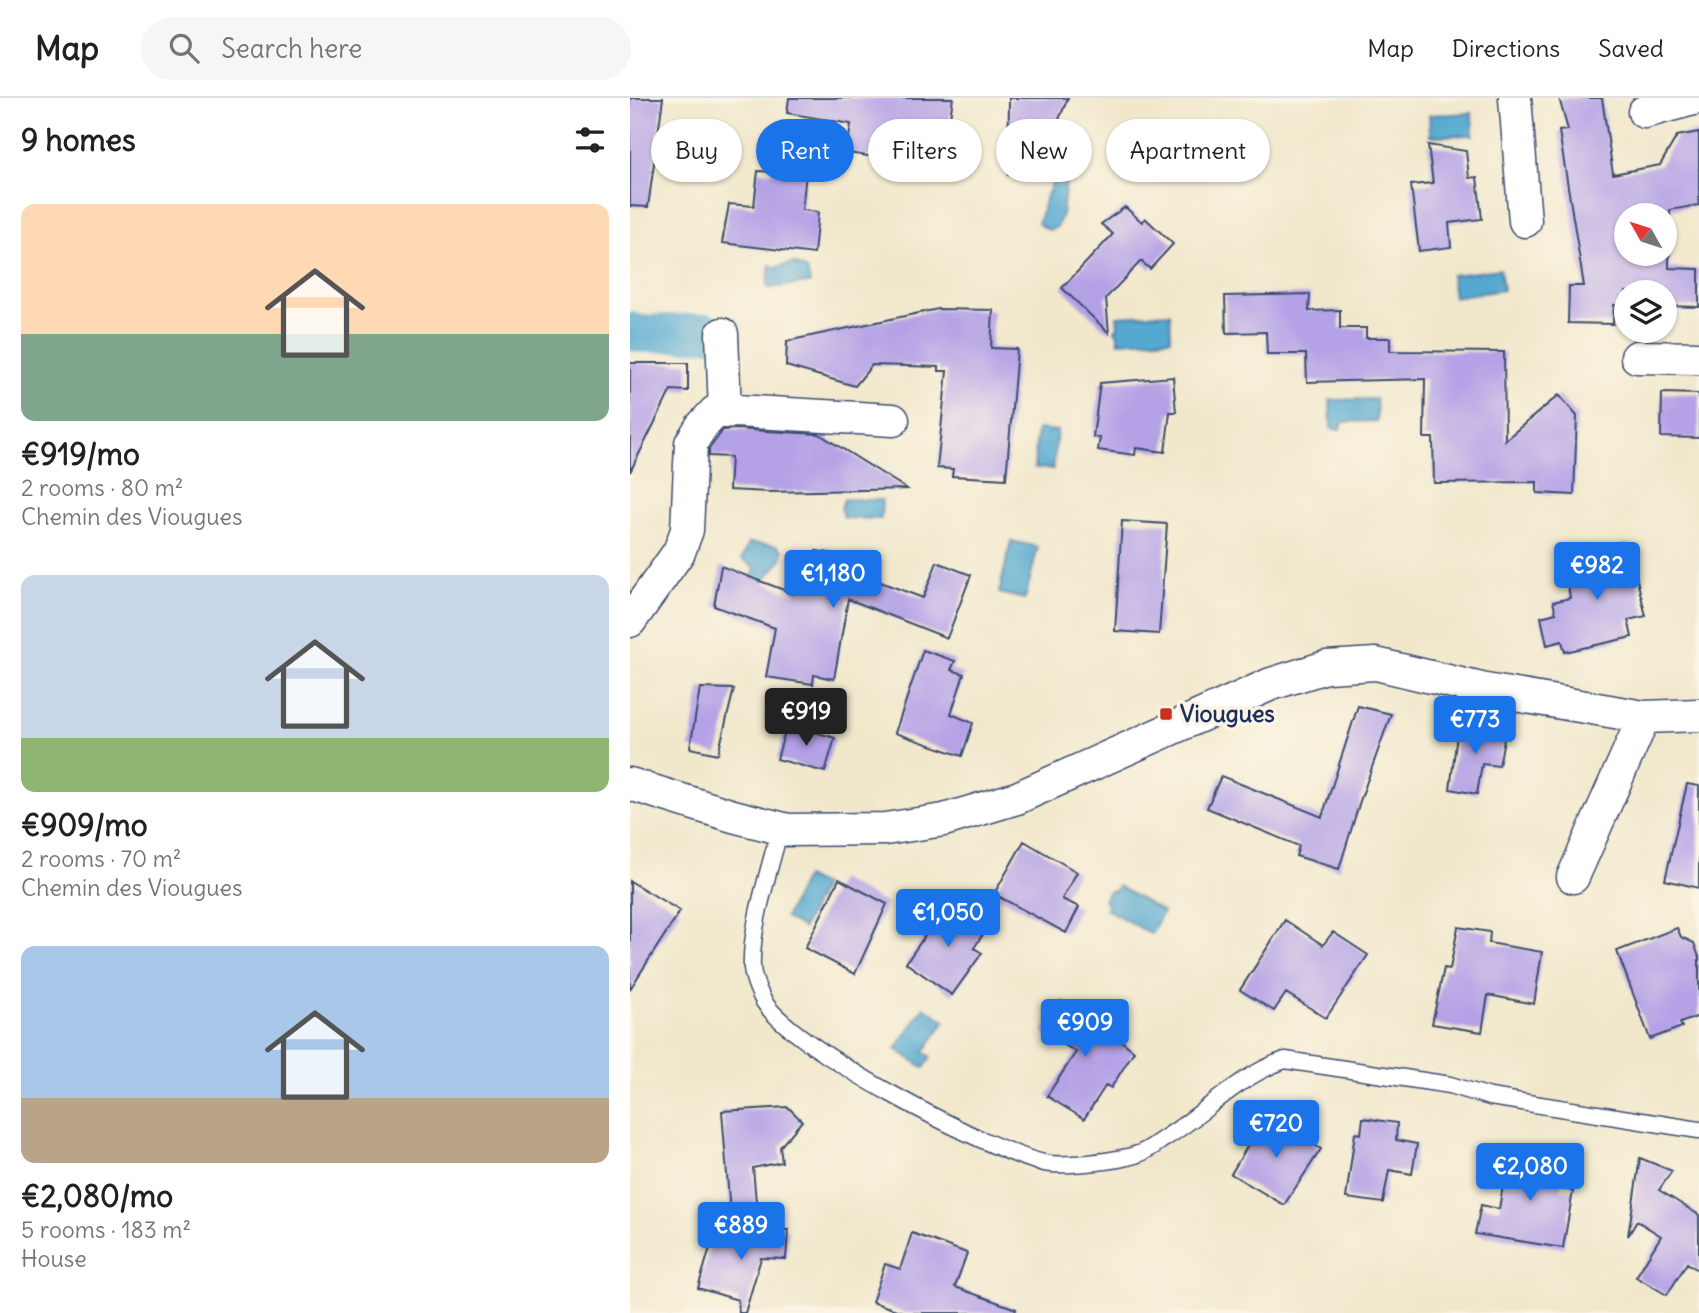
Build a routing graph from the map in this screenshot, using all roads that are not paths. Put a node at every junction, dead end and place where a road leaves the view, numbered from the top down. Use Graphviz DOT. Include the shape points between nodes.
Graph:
graph roads {
  1 [pos="1515,98"];
  2 [pos="1697,98"];
  3 [pos="1644,112"];
  4 [pos="1525,220"];
  5 [pos="722,334"];
  6 [pos="1637,357"];
  7 [pos="1699,358"];
  8 [pos="725,412"];
  9 [pos="893,420"];
  10 [pos="630,621"];
  11 [pos="1699,715"];
  12 [pos="1644,717"];
  13 [pos="630,783"];
  14 [pos="780,828"];
  15 [pos="1573,877"];
  16 [pos="1699,1130"];
  1 -- 4 [label="street"];
  2 -- 3 [label="street"];
  5 -- 8 [label="street"];
  6 -- 7 [label="street"];
  8 -- 9 [label="street"];
  8 -- 10 [label="street" via="715,412 691,443 687,530 678,552"];
  11 -- 12 [label="street"];
  12 -- 14 [label="street" via="1486,690 1376,664 1326,667 1271,684 1017,799 944,820 885,829"];
  12 -- 15 [label="street"];
  13 -- 14 [label="street"];
  14 -- 16 [label="lane" via="755,930 752,970 763,1001 817,1049 897,1097 995,1146 1045,1163 1094,1162 1139,1154 1261,1068 1285,1060"];
}
